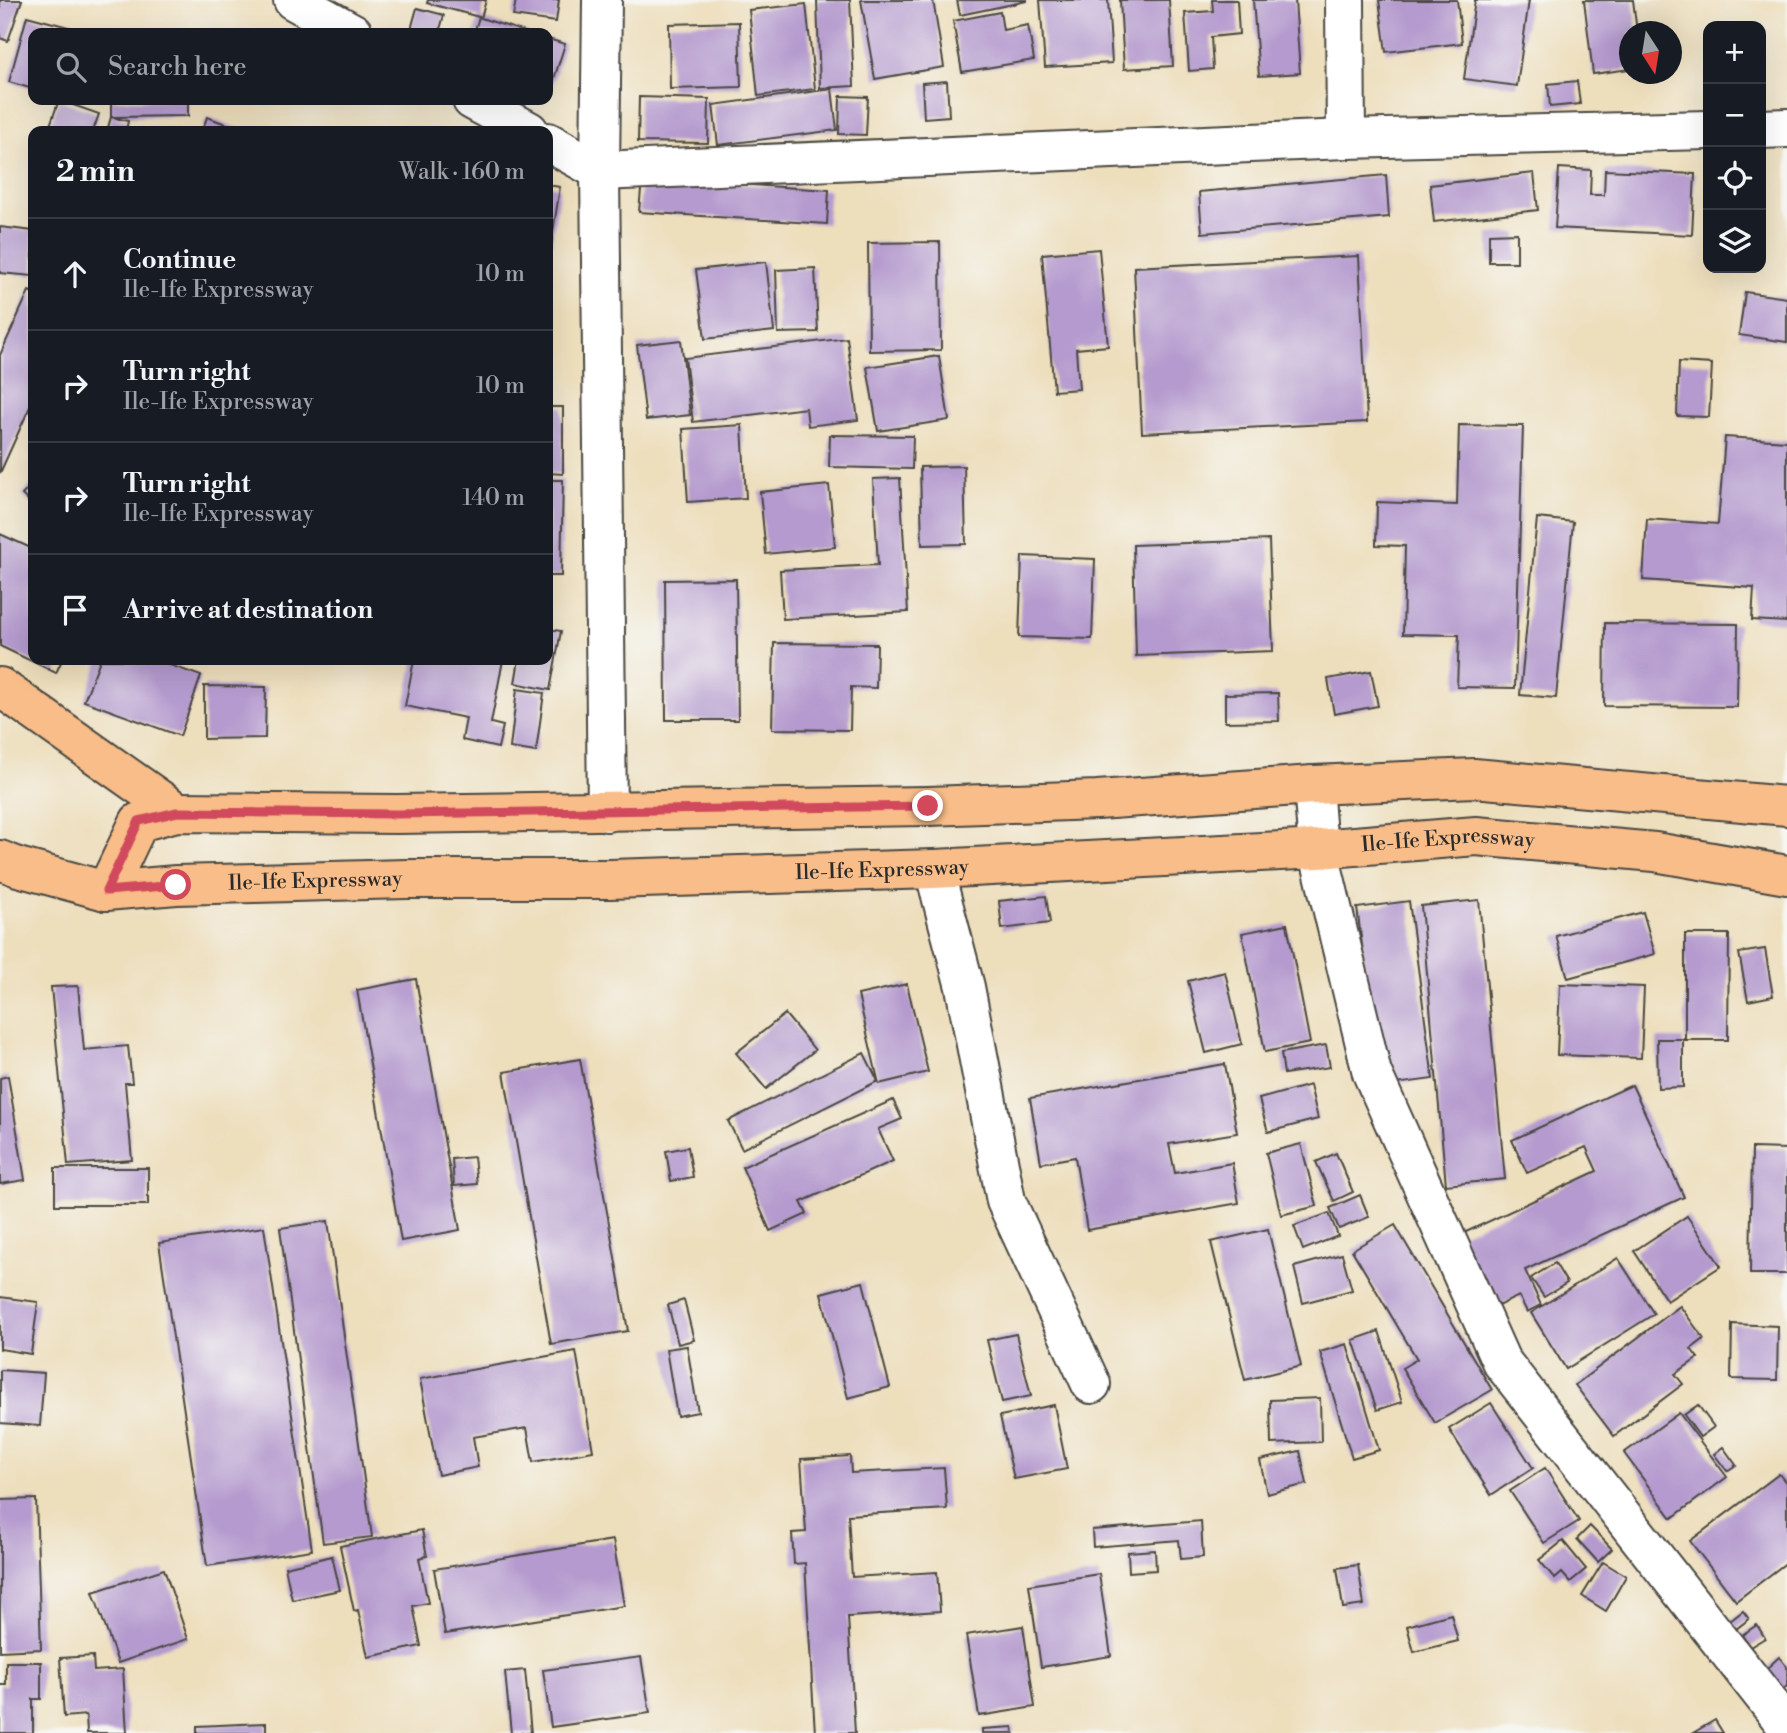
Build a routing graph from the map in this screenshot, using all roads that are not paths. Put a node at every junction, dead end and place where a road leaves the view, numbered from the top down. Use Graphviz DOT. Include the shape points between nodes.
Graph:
graph roads {
  1 [pos="293,0"];
  2 [pos="602,0"];
  3 [pos="1345,0"];
  4 [pos="344,28"];
  5 [pos="481,105"];
  6 [pos="520,126"];
  7 [pos="1787,128"];
  8 [pos="1766,129"];
  9 [pos="1703,130"];
  10 [pos="1346,139"];
  11 [pos="553,145"];
  12 [pos="600,171"];
  13 [pos="0,687"];
  14 [pos="1313,785"];
  15 [pos="1787,806"];
  16 [pos="177,812"];
  17 [pos="607,812"];
  18 [pos="1318,849"];
  19 [pos="0,860"];
  20 [pos="934,869"];
  21 [pos="1787,875"];
  22 [pos="106,891"];
  23 [pos="1091,1384"];
  24 [pos="1787,1726"];
  1 -- 4 [label="street"];
  2 -- 12 [label="street"];
  3 -- 10 [label="street"];
  5 -- 6 [label="street"];
  7 -- 8 [label="street"];
  9 -- 10 [label="street"];
  10 -- 12 [label="street"];
  11 -- 12 [label="street"];
  12 -- 17 [label="street"];
  13 -- 16 [label="main road"];
  14 -- 15 [label="main road" via="1474,778"];
  14 -- 17 [label="main road" via="1019,803"];
  14 -- 18 [label="street"];
  16 -- 17 [label="main road"];
  16 -- 22 [label="main road" via="139,821"];
  18 -- 20 [label="main road, Ile-Ife Expressway"];
  18 -- 21 [label="main road, Ile-Ife Expressway" via="1476,836 1655,852"];
  18 -- 24 [label="street" via="1372,1073 1501,1361"];
  19 -- 22 [label="main road"];
  20 -- 22 [label="main road, Ile-Ife Expressway" via="176,885"];
  20 -- 23 [label="street" via="965,987 1006,1201"];
}
